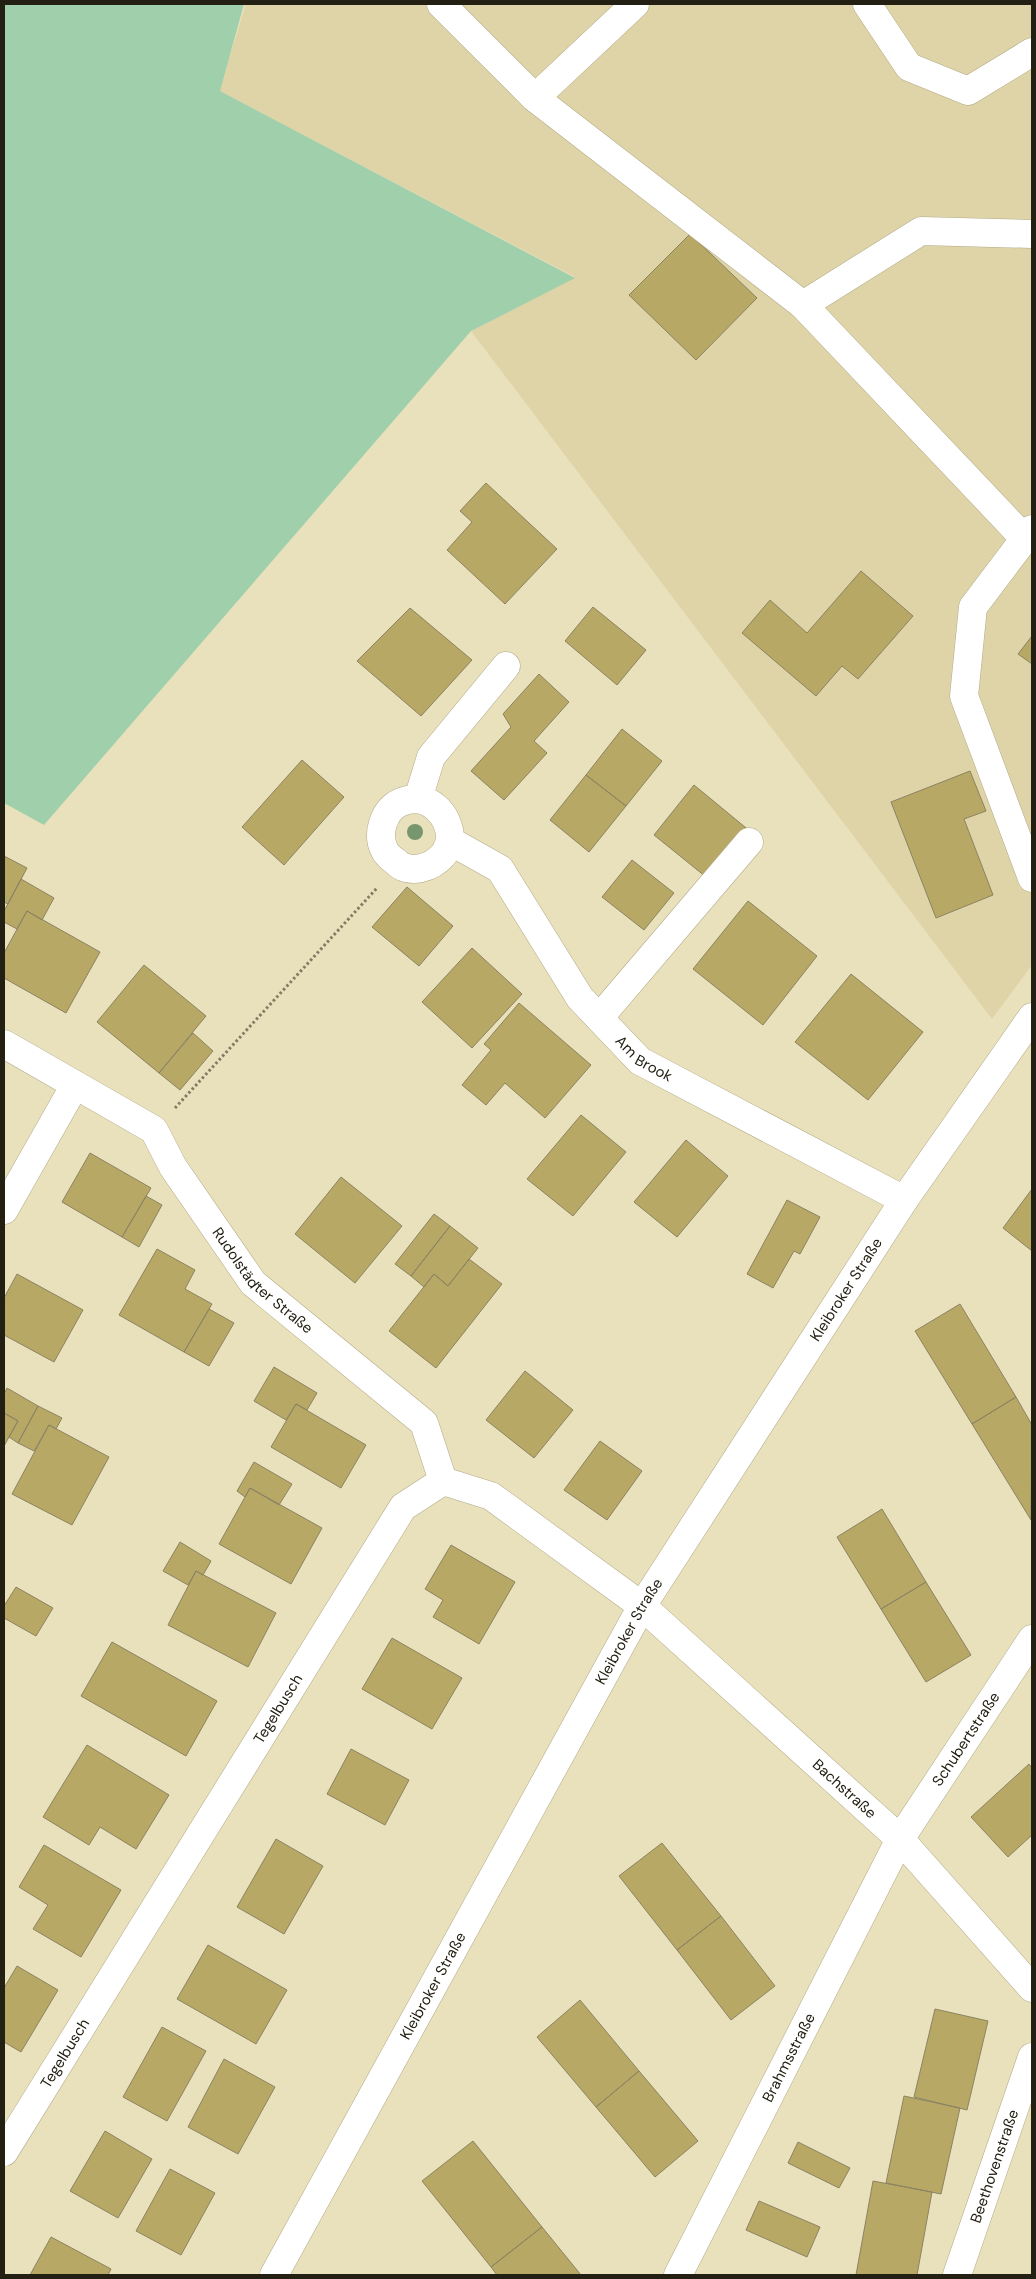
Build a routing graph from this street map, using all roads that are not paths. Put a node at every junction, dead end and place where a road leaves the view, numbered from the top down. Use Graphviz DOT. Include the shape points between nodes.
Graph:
graph roads {
  1 [pos="441,4"];
  2 [pos="635,4"];
  3 [pos="867,4"];
  4 [pos="1032,52"];
  5 [pos="535,98"];
  6 [pos="1032,234"];
  7 [pos="803,305"];
  8 [pos="1029,534"];
  9 [pos="506,666"];
  10 [pos="418,799"];
  11 [pos="450,841"];
  12 [pos="749,842"];
  13 [pos="1032,878"];
  14 [pos="599,1018"];
  15 [pos="1031,1023"];
  16 [pos="4,1044"];
  17 [pos="74,1085"];
  18 [pos="904,1200"];
  19 [pos="4,1210"];
  20 [pos="443,1481"];
  21 [pos="642,1606"];
  22 [pos="1032,1639"];
  23 [pos="900,1839"];
  24 [pos="1032,1988"];
  25 [pos="1032,2057"];
  26 [pos="4,2152"];
  27 [pos="274,2275"];
  28 [pos="678,2275"];
  29 [pos="957,2275"];
  1 -- 5 [label="street"];
  2 -- 5 [label="street"];
  3 -- 4 [label="street" via="909,67 968,91"];
  5 -- 7 [label="street"];
  6 -- 7 [label="street" via="921,231"];
  7 -- 8 [label="street"];
  8 -- 13 [label="street" via="973,607 964,696"];
  9 -- 10 [label="street" via="431,757"];
  10 -- 11 [label="street" via="438,807 446,817"];
  10 -- 11 [label="street" via="400,802 386,815 380,833 385,852 398,865 415,870 431,865 444,854"];
  11 -- 14 [label="street, Am Brook" via="500,870 580,998"];
  12 -- 14 [label="street"];
  14 -- 18 [label="street, Am Brook" via="640,1061"];
  15 -- 18 [label="street, Kleibroker Straße"];
  16 -- 17 [label="street"];
  17 -- 19 [label="street"];
  17 -- 20 [label="street, Rudolstädter Straße" via="154,1130 173,1168 253,1283 424,1422"];
  18 -- 21 [label="street, Kleibroker Straße"];
  20 -- 21 [label="street" via="492,1496"];
  20 -- 26 [label="street, Tegelbusch" via="403,1507"];
  21 -- 23 [label="street, Bachstraße"];
  21 -- 27 [label="street, Kleibroker Straße"];
  22 -- 23 [label="street, Schubertstraße"];
  23 -- 24 [label="street, Bachstraße"];
  23 -- 28 [label="street, Brahmsstraße"];
  25 -- 29 [label="street, Beethovenstraße"];
}
